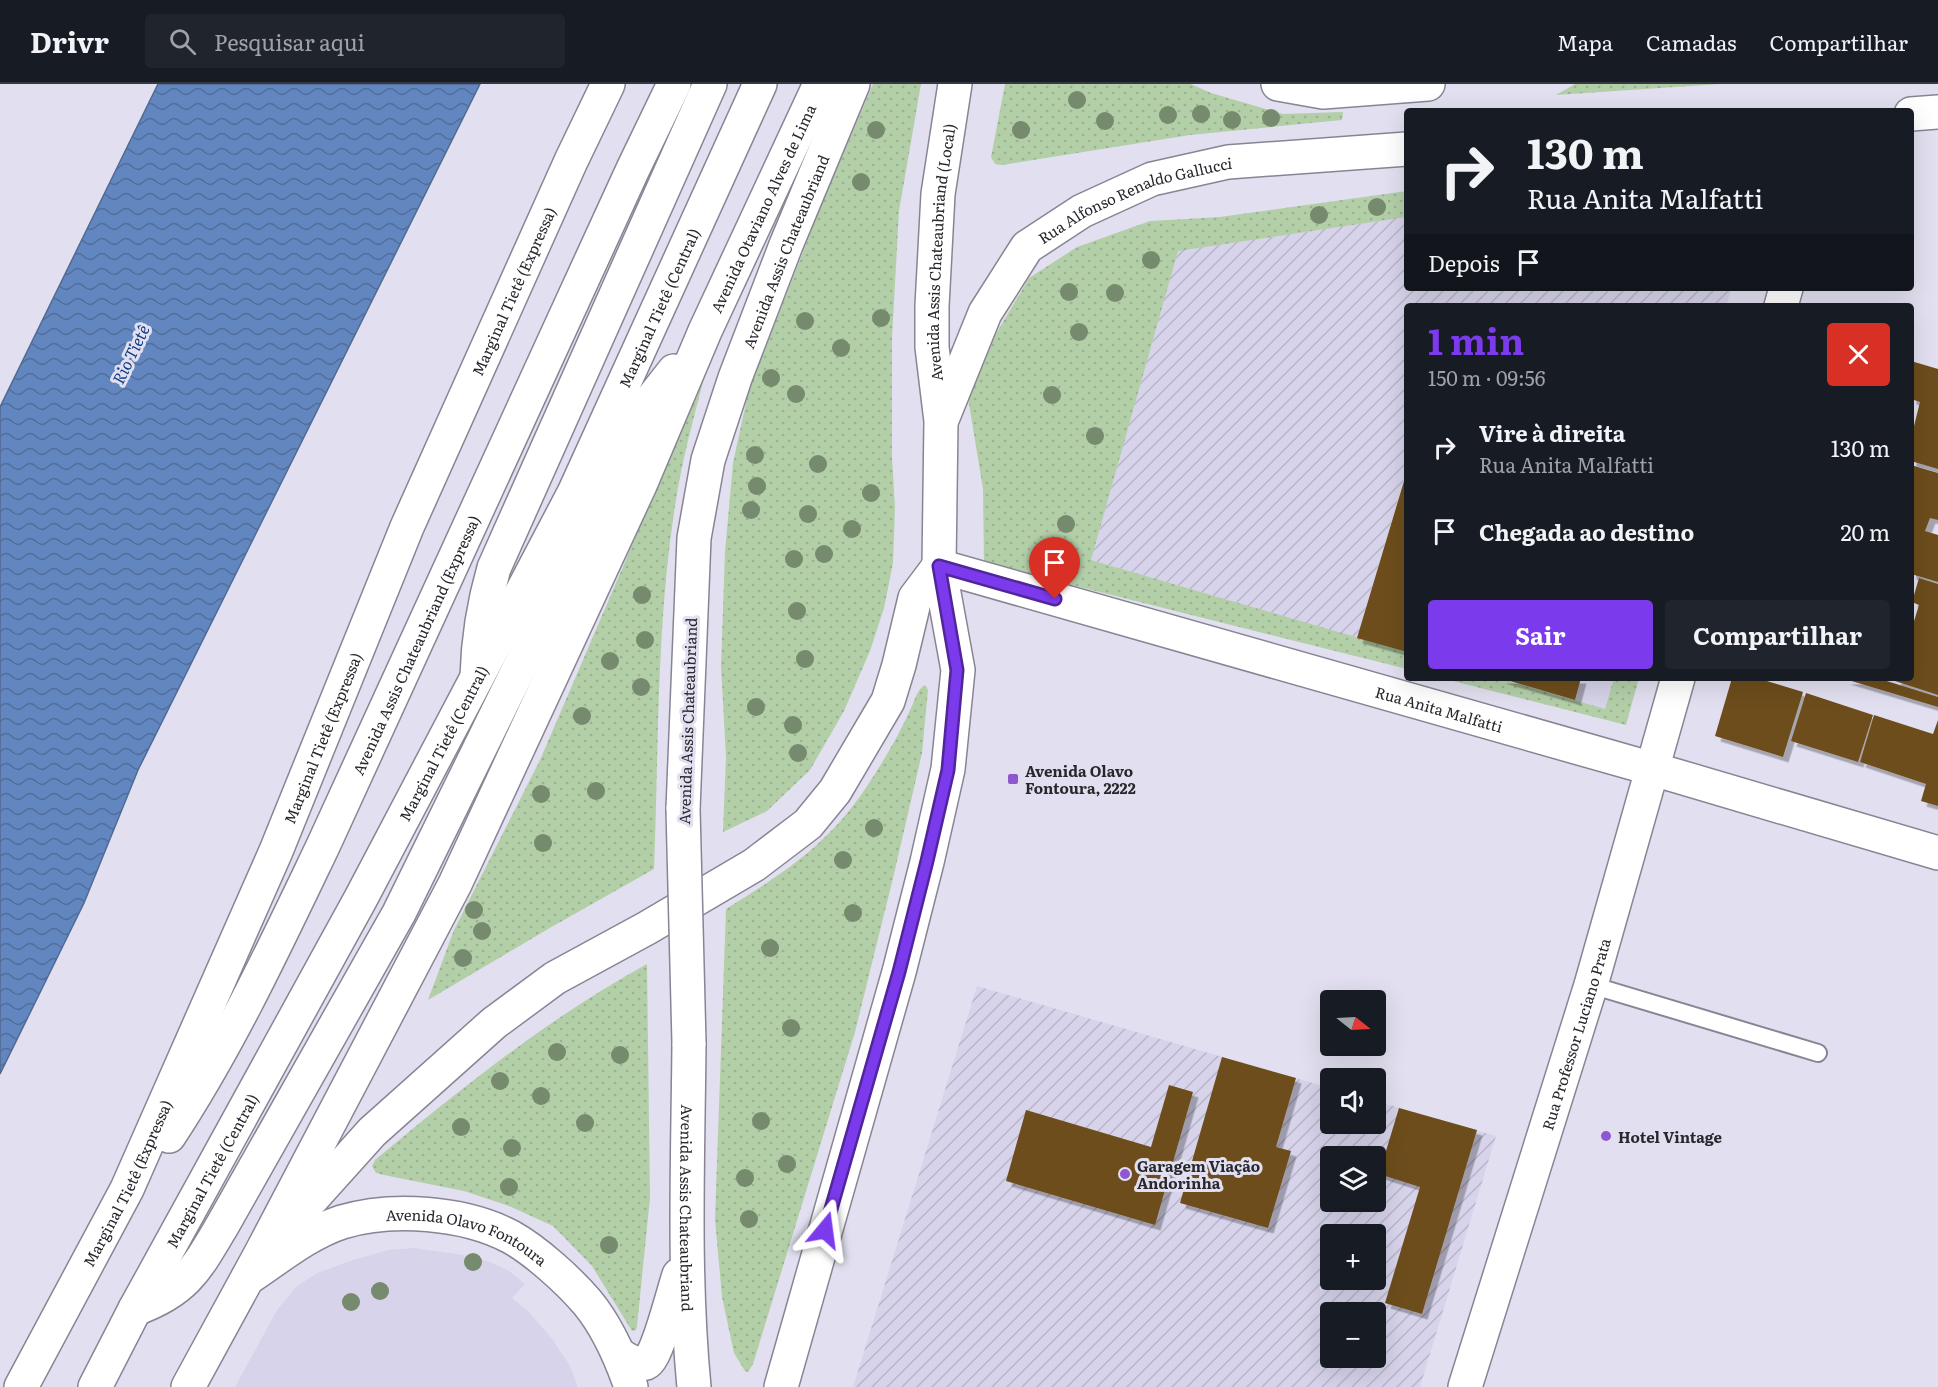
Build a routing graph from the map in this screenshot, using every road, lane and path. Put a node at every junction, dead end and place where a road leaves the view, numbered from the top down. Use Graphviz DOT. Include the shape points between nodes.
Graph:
graph roads {
  1 [pos="608,84"];
  2 [pos="674,84"];
  3 [pos="711,84"];
  4 [pos="760,84"];
  5 [pos="820,84"];
  6 [pos="853,84"];
  7 [pos="955,84"];
  8 [pos="1278,84"];
  9 [pos="1428,84"];
  10 [pos="1938,112"];
  11 [pos="1914,114"];
  12 [pos="1404,149"];
  13 [pos="705,332"];
  14 [pos="941,421"];
  15 [pos="939,566"];
  16 [pos="477,677"];
  17 [pos="1677,681"];
  18 [pos="1653,769"];
  19 [pos="1938,853"];
  20 [pos="1591,985"];
  21 [pos="1818,1053"];
  22 [pos="127,1189"];
  23 [pos="687,1246"];
  24 [pos="254,1267"];
  25 [pos="135,1309"];
  26 [pos="690,1346"];
  27 [pos="620,1355"];
  28 [pos="21,1387"];
  29 [pos="95,1387"];
  30 [pos="188,1387"];
  31 [pos="631,1387"];
  32 [pos="694,1387"];
  33 [pos="716,1387"];
  34 [pos="781,1387"];
  35 [pos="1465,1387"];
  1 -- 22 [label="main road, Marginal Tietê (Expressa)" via="407,527 276,851"];
  2 -- 22 [label="main road, Avenida Assis Chateaubriand (Expressa)" via="272,952 189,1105"];
  3 -- 16 [label="main road" via="494,568 484,602"];
  4 -- 16 [label="main road, Marginal Tietê (Central)" via="573,493"];
  5 -- 13 [label="main road, Avenida Otaviano Alves de Lima"];
  6 -- 23 [label="main road, Avenida Assis Chateaubriand, bridge" via="735,378 708,460 694,538 683,809 689,1043"];
  7 -- 14 [label="main road, Avenida Assis Chateaubriand (Local)" via="938,194 932,306"];
  8 -- 9 [label="main road" via="1323,92"];
  10 -- 11 [label="main road"];
  12 -- 14 [label="main road, Rua Alfonso Renaldo Gallucci" via="1228,162 1152,179 1083,212 1027,247 985,313"];
  13 -- 24 [label="main road" via="640,485 455,884"];
  13 -- 25 [label="main road" via="652,399 632,436 399,913 217,1235 180,1287"];
  14 -- 15 [label="main road"];
  15 -- 18 [label="main road, Rua Anita Malfatti"];
  15 -- 24 [label="main road" via="915,598 888,701 835,791 808,824 754,865 555,978 494,1023 372,1132"];
  15 -- 34 [label="main road" via="957,670 948,770 899,972"];
  16 -- 25 [label="main road, Marginal Tietê (Central)" via="361,898"];
  17 -- 18 [label="main road, Rua Professor Luciano Prata"];
  18 -- 19 [label="main road, Rua Anita Malfatti"];
  18 -- 20 [label="main road, Rua Professor Luciano Prata"];
  20 -- 21 [label="lane"];
  20 -- 35 [label="main road, Rua Professor Luciano Prata"];
  22 -- 28 [label="main road, Marginal Tietê (Expressa)"];
  23 -- 26 [label="main road, Avenida Assis Chateaubriand"];
  23 -- 27 [label="main road" via="651,1360 635,1364"];
  24 -- 27 [label="main road, Avenida Olavo Fontoura" via="342,1222 423,1213 462,1219 510,1237 548,1264 587,1303"];
  24 -- 30 [label="main road"];
  25 -- 29 [label="main road, Marginal Tietê (Central)"];
  26 -- 32 [label="main road, Avenida Assis Chateaubriand"];
  26 -- 33 [label="main road"];
  27 -- 31 [label="main road, Avenida Olavo Fontoura"];
}
